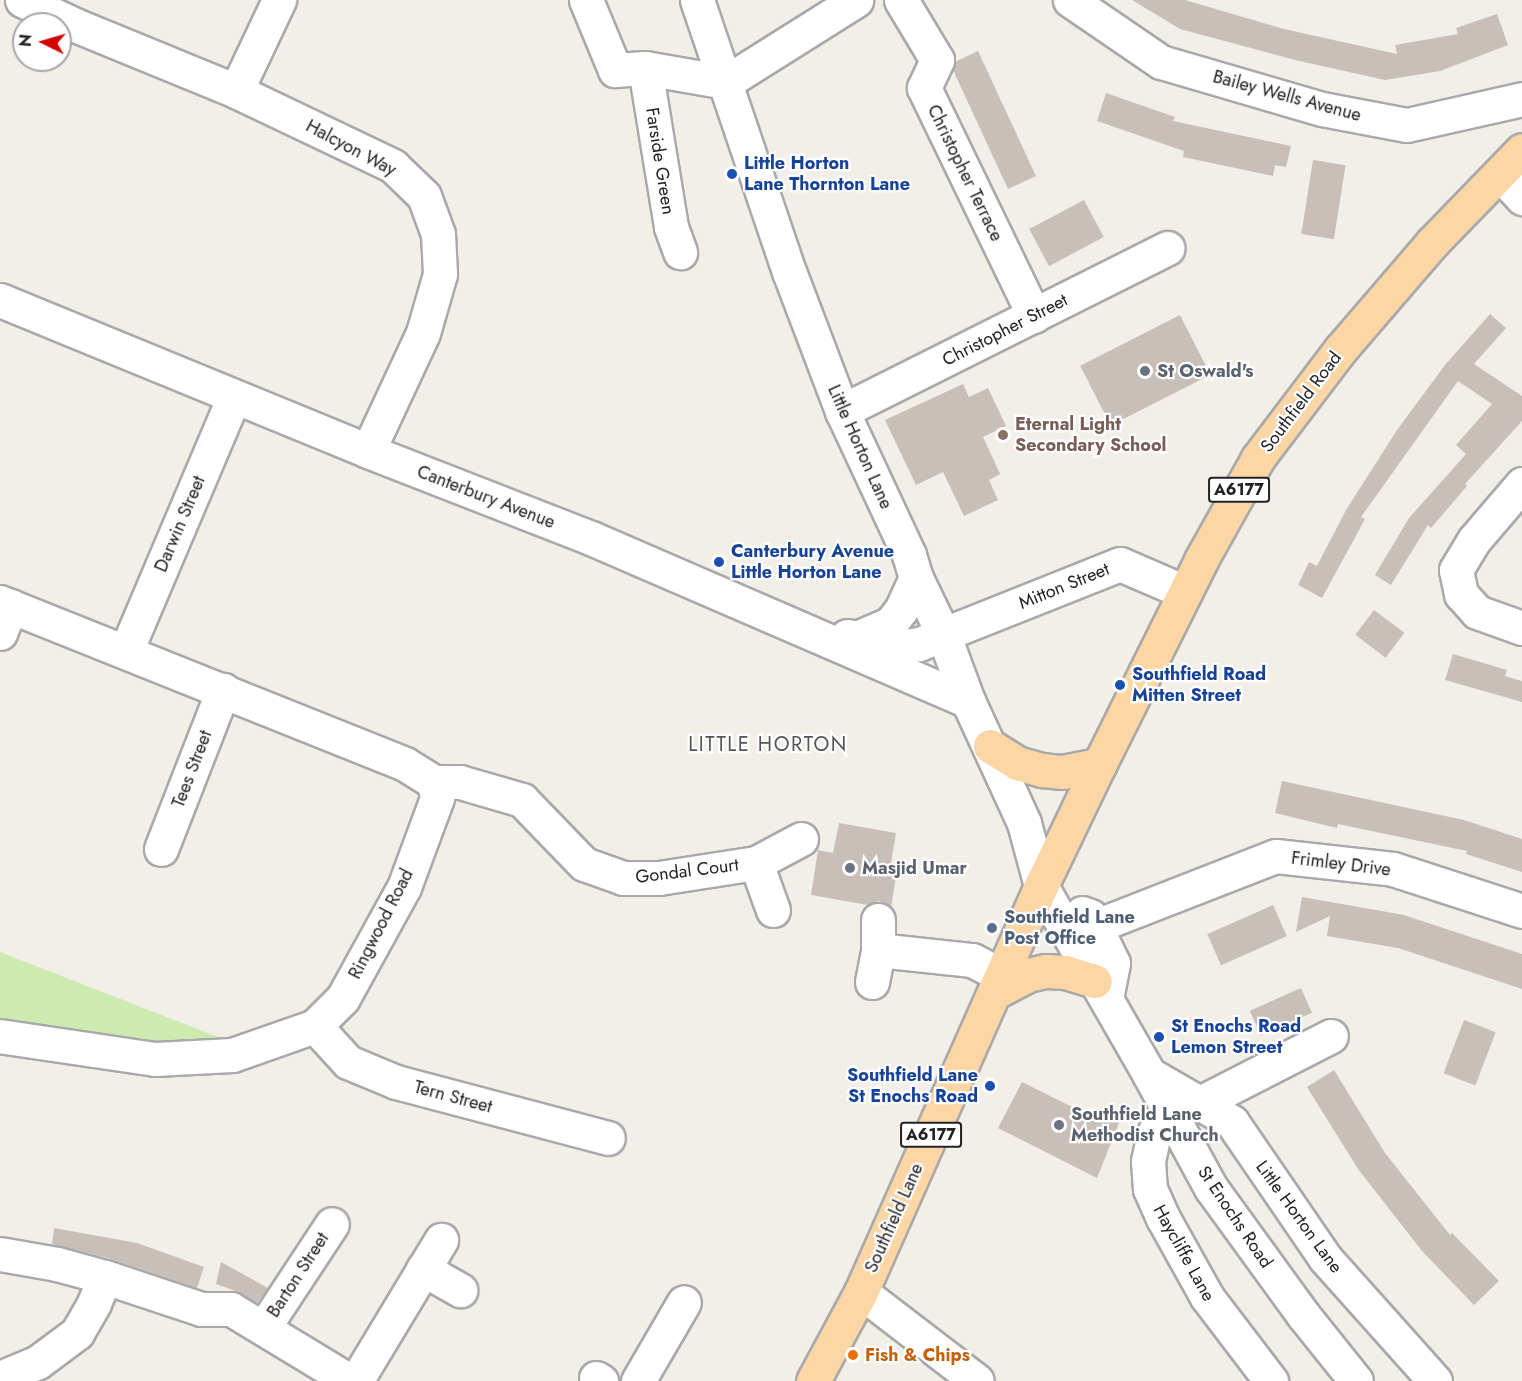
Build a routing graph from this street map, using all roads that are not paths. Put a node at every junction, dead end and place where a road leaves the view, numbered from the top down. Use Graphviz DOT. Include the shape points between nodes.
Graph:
graph roads {
  1 [pos="22,0"];
  2 [pos="279,0"];
  3 [pos="585,0"];
  4 [pos="697,0"];
  5 [pos="901,0"];
  6 [pos="1070,0"];
  7 [pos="844,3"];
  8 [pos="645,68"];
  9 [pos="726,82"];
  10 [pos="236,91"];
  11 [pos="1522,99"];
  12 [pos="1522,150"];
  13 [pos="1500,174"];
  14 [pos="1522,198"];
  15 [pos="1167,248"];
  16 [pos="680,252"];
  17 [pos="0,300"];
  18 [pos="1034,316"];
  19 [pos="234,397"];
  20 [pos="843,411"];
  21 [pos="368,451"];
  22 [pos="1522,484"];
  23 [pos="916,579"];
  24 [pos="1185,592"];
  25 [pos="4,614"];
  26 [pos="1522,628"];
  27 [pos="800,629"];
  28 [pos="944,636"];
  29 [pos="859,637"];
  30 [pos="126,651"];
  31 [pos="223,690"];
  32 [pos="969,701"];
  33 [pos="990,746"];
  34 [pos="1099,765"];
  35 [pos="434,782"];
  36 [pos="801,839"];
  37 [pos="161,849"];
  38 [pos="756,863"];
  39 [pos="1046,894"];
  40 [pos="773,910"];
  41 [pos="1522,910"];
  42 [pos="1096,926"];
  43 [pos="872,982"];
  44 [pos="998,984"];
  45 [pos="1101,989"];
  46 [pos="315,1026"];
  47 [pos="0,1036"];
  48 [pos="1331,1036"];
  49 [pos="1149,1074"];
  50 [pos="1200,1103"];
  51 [pos="1167,1110"];
  52 [pos="608,1138"];
  53 [pos="332,1224"];
  54 [pos="441,1240"];
  55 [pos="0,1254"];
  56 [pos="423,1269"];
  57 [pos="105,1276"];
  58 [pos="459,1290"];
  59 [pos="861,1292"];
  60 [pos="684,1302"];
  61 [pos="264,1327"];
  62 [pos="1256,1376"];
  63 [pos="0,1378"];
  64 [pos="350,1381"];
  65 [pos="356,1381"];
  66 [pos="638,1381"];
  67 [pos="813,1381"];
  68 [pos="977,1381"];
  69 [pos="1356,1381"];
  70 [pos="1435,1381"];
  1 -- 10 [label="street, Halcyon Way"];
  2 -- 10 [label="street"];
  3 -- 8 [label="street" via="615,70"];
  4 -- 9 [label="street, Little Horton Lane"];
  5 -- 18 [label="street, Christopher Terrace" via="937,60 924,88"];
  6 -- 11 [label="street, Bailey Wells Avenue" via="1161,62 1322,109 1407,125"];
  7 -- 9 [label="street"];
  8 -- 9 [label="street"];
  8 -- 16 [label="street, Farside Green" via="671,227"];
  9 -- 20 [label="street, Little Horton Lane" via="790,274"];
  10 -- 21 [label="street, Halcyon Way" via="393,166 424,196 428,206 438,234 440,274 423,333"];
  12 -- 13 [label="main road, Southfield Road / A6177"];
  13 -- 14 [label="street"];
  13 -- 24 [label="main road, Southfield Road / A6177" via="1432,243 1340,350 1264,449"];
  15 -- 18 [label="street, Christopher Street"];
  17 -- 19 [label="street, Canterbury Avenue"];
  18 -- 20 [label="street, Christopher Street"];
  19 -- 21 [label="street, Canterbury Avenue"];
  19 -- 30 [label="street, Darwin Street"];
  20 -- 23 [label="street, Little Horton Lane" via="909,555"];
  21 -- 27 [label="street, Canterbury Avenue" via="591,538"];
  22 -- 26 [label="street" via="1474,540 1456,570 1461,594 1477,612"];
  23 -- 28 [label="street, Little Horton Lane"];
  23 -- 29 [label="street" via="890,624"];
  24 -- 28 [label="street, Mitton Street" via="1120,564"];
  24 -- 34 [label="main road, Southfield Road / A6177"];
  25 -- 30 [label="street"];
  27 -- 29 [label="street, Mitton Street"];
  27 -- 32 [label="street, Canterbury Avenue"];
  28 -- 29 [label="street, Mitton Street" via="903,646"];
  28 -- 32 [label="street, Little Horton Lane"];
  30 -- 31 [label="street"];
  31 -- 35 [label="street" via="405,764"];
  31 -- 37 [label="street, Tees Street"];
  32 -- 33 [label="street, Little Horton Lane"];
  33 -- 34 [label="main road" via="1017,763 1042,770 1062,772"];
  33 -- 39 [label="street, Little Horton Lane" via="1024,823"];
  34 -- 39 [label="main road, Southfield Road / A6177"];
  35 -- 38 [label="street, Gondal Court" via="460,782 522,800 584,864 623,878 659,878"];
  35 -- 46 [label="street, Ringwood Road" via="437,798 404,887 343,998"];
  36 -- 38 [label="street, Gondal Court"];
  38 -- 40 [label="street, Gondal Court"];
  39 -- 42 [label="street" via="1090,916"];
  39 -- 44 [label="main road, Southfield Lane / A6177"];
  39 -- 45 [label="street, St Enochs Road"];
  41 -- 42 [label="street, Frimley Drive" via="1393,869 1276,856"];
  42 -- 45 [label="street" via="1113,963"];
  43 -- 44 [label="street" via="878,935 972,960"];
  44 -- 45 [label="main road" via="1046,971 1065,972"];
  44 -- 59 [label="main road, Southfield Lane / A6177"];
  45 -- 49 [label="street, St Enochs Road"];
  46 -- 47 [label="street, Ringwood Road" via="232,1055 155,1059"];
  46 -- 52 [label="street, Tern Street" via="348,1062 396,1082"];
  48 -- 50 [label="street"];
  49 -- 50 [label="street, Little Horton Lane"];
  49 -- 51 [label="street, St Enochs Road"];
  50 -- 70 [label="street, Little Horton Lane" via="1232,1122 1325,1258"];
  51 -- 62 [label="street, Haycliffe Lane" via="1154,1133 1148,1161 1150,1189 1207,1297"];
  51 -- 69 [label="street, St Enochs Road" via="1211,1188"];
  53 -- 61 [label="street, Barton Street"];
  54 -- 56 [label="street"];
  55 -- 57 [label="street"];
  56 -- 58 [label="street"];
  56 -- 65 [label="street"];
  57 -- 61 [label="street" via="201,1309 231,1309"];
  57 -- 63 [label="street" via="77,1333 38,1362"];
  59 -- 67 [label="main road, Southfield Lane / A6177"];
  59 -- 68 [label="street"];
  60 -- 66 [label="street"];
  61 -- 64 [label="street"];
}
